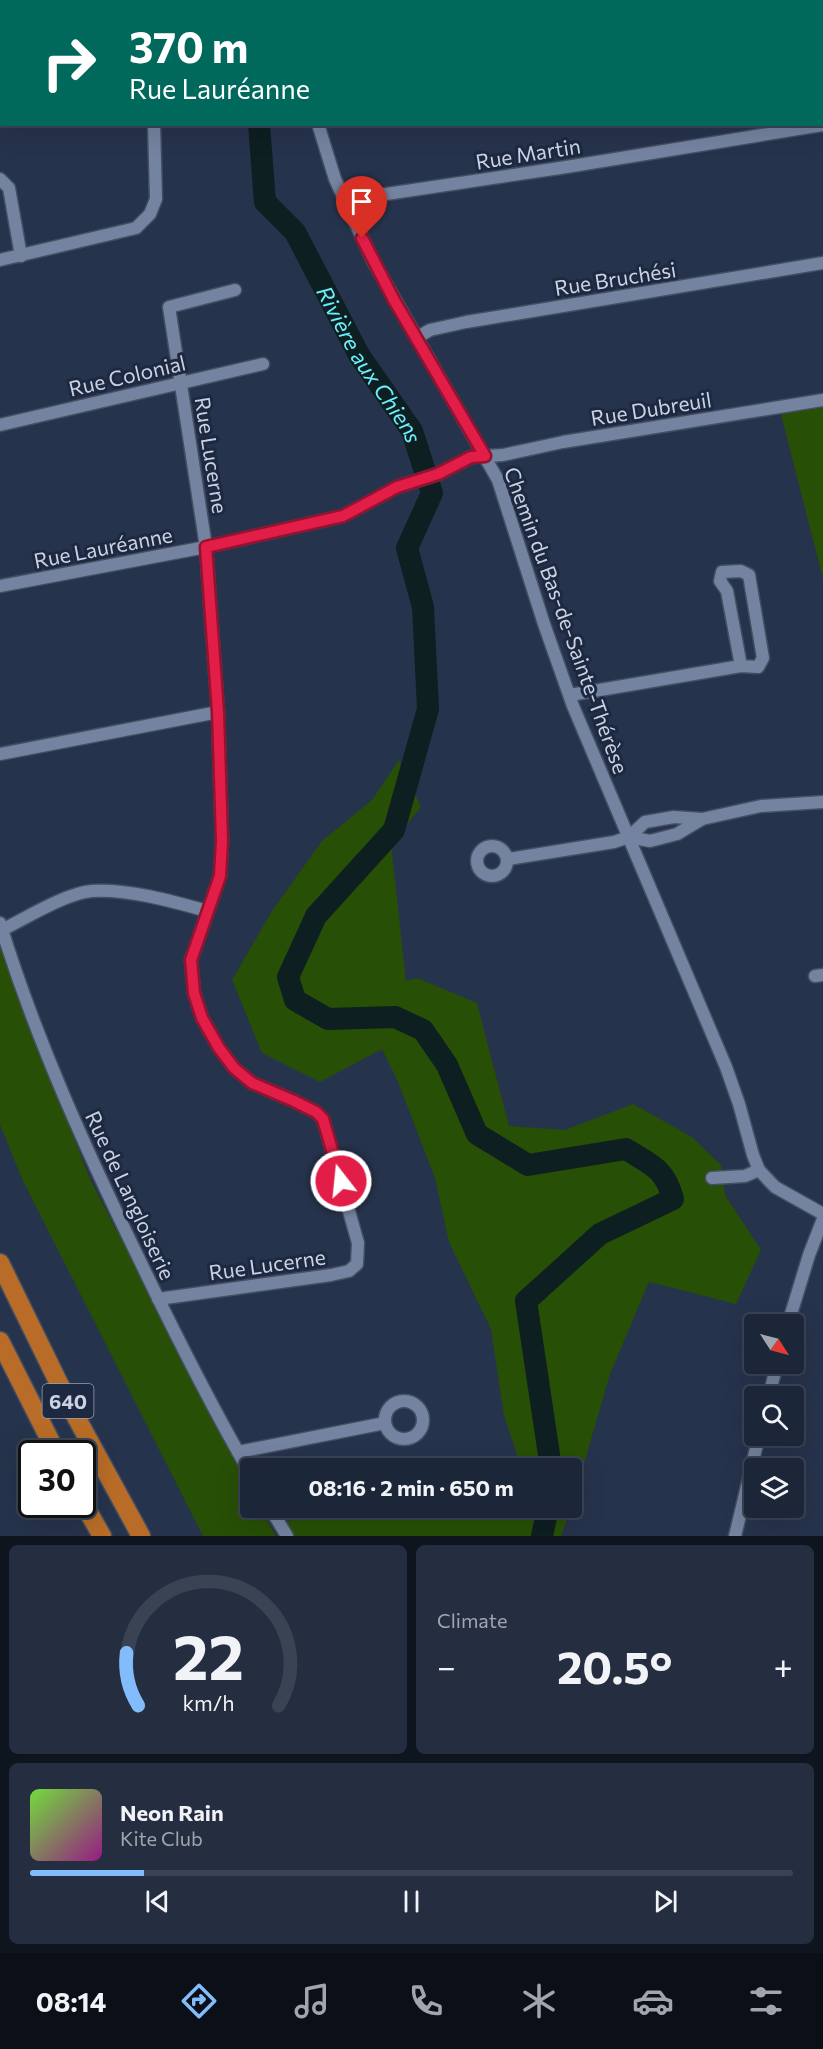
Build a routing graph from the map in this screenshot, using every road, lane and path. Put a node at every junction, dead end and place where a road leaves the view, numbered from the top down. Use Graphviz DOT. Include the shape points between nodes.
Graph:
graph roads {
  1 [pos="154,126"];
  2 [pos="319,126"];
  3 [pos="817,126"];
  4 [pos="0,179"];
  5 [pos="345,203"];
  6 [pos="21,256"];
  7 [pos="0,260"];
  8 [pos="823,263"];
  9 [pos="235,290"];
  10 [pos="416,338"];
  11 [pos="263,364"];
  12 [pos="182,382"];
  13 [pos="823,400"];
  14 [pos="0,425"];
  15 [pos="485,456"];
  16 [pos="206,547"];
  17 [pos="0,586"];
  18 [pos="741,666"];
  19 [pos="570,696"];
  20 [pos="218,712"];
  21 [pos="0,754"];
  22 [pos="823,802"];
  23 [pos="702,819"];
  24 [pos="628,837"];
  25 [pos="508,859"];
  26 [pos="207,911"];
  27 [pos="1,927"];
  28 [pos="759,1170"];
  29 [pos="712,1178"];
  30 [pos="823,1217"];
  31 [pos="0,1263"];
  32 [pos="158,1299"];
  33 [pos="791,1314"];
  34 [pos="0,1341"];
  35 [pos="385,1423"];
  36 [pos="50,1440"];
  37 [pos="757,1446"];
  38 [pos="238,1452"];
  39 [pos="241,1458"];
  40 [pos="92,1518"];
  41 [pos="276,1518"];
  42 [pos="102,1536"];
  43 [pos="141,1536"];
  44 [pos="287,1536"];
  45 [pos="735,1536"];
  1 -- 6 [label="street" via="156,199 150,214 136,228"];
  2 -- 5 [label="street, Chemin du Bas-de-Sainte-Thérèse"];
  3 -- 5 [label="street, Rue Martin"];
  4 -- 6 [label="street" via="9,188"];
  5 -- 10 [label="street, Chemin du Bas-de-Sainte-Thérèse"];
  6 -- 7 [label="street"];
  8 -- 10 [label="street, Rue Bruchési" via="475,321 429,330"];
  9 -- 12 [label="street, Rue Lucerne" via="169,307"];
  10 -- 15 [label="street, Chemin du Bas-de-Sainte-Thérèse"];
  11 -- 12 [label="street, Rue Colonial"];
  12 -- 14 [label="street, Rue Colonial"];
  12 -- 16 [label="street, Rue Lucerne"];
  13 -- 15 [label="street, Rue Dubreuil"];
  15 -- 16 [label="street, Rue Lauréanne" via="471,457 438,474 397,487 343,516"];
  15 -- 19 [label="street, Chemin du Bas-de-Sainte-Thérèse" via="503,492"];
  16 -- 17 [label="street, Rue Lauréanne"];
  16 -- 20 [label="street, Rue Lucerne"];
  18 -- 18 [label="street" via="758,667 763,658 749,575 741,571 722,572 720,581 727,591"];
  18 -- 19 [label="street"];
  19 -- 24 [label="street, Chemin du Bas-de-Sainte-Thérèse"];
  20 -- 21 [label="street"];
  20 -- 26 [label="street, Rue Lucerne" via="222,841 220,876"];
  22 -- 23 [label="street" via="761,806"];
  23 -- 24 [label="street" via="677,834 650,842"];
  23 -- 24 [label="street" via="674,817 645,822"];
  24 -- 25 [label="street"];
  24 -- 28 [label="street, Chemin du Bas-de-Sainte-Thérèse" via="730,1076"];
  26 -- 27 [label="street" via="163,899 91,891"];
  26 -- 32 [label="street, Rue Lucerne" via="191,960 194,993 202,1018 234,1068 252,1083 316,1112 323,1119 358,1244 357,1264 349,1271 331,1275"];
  27 -- 32 [label="street, Rue de Langloiserie" via="44,1049 96,1171"];
  28 -- 29 [label="street" via="745,1176"];
  28 -- 30 [label="street, Chemin du Bas-de-Sainte-Thérèse" via="775,1187"];
  30 -- 33 [label="street, Chemin du Bas-de-Sainte-Thérèse"];
  31 -- 43 [label="highway, 640" via="74,1413"];
  32 -- 38 [label="street, Rue de Langloiserie"];
  34 -- 36 [label="highway, 640"];
  35 -- 38 [label="street"];
  37 -- 45 [label="street"];
  38 -- 39 [label="street, Rue de Langloiserie"];
  40 -- 42 [label="highway"];
  41 -- 44 [label="street"];
}
